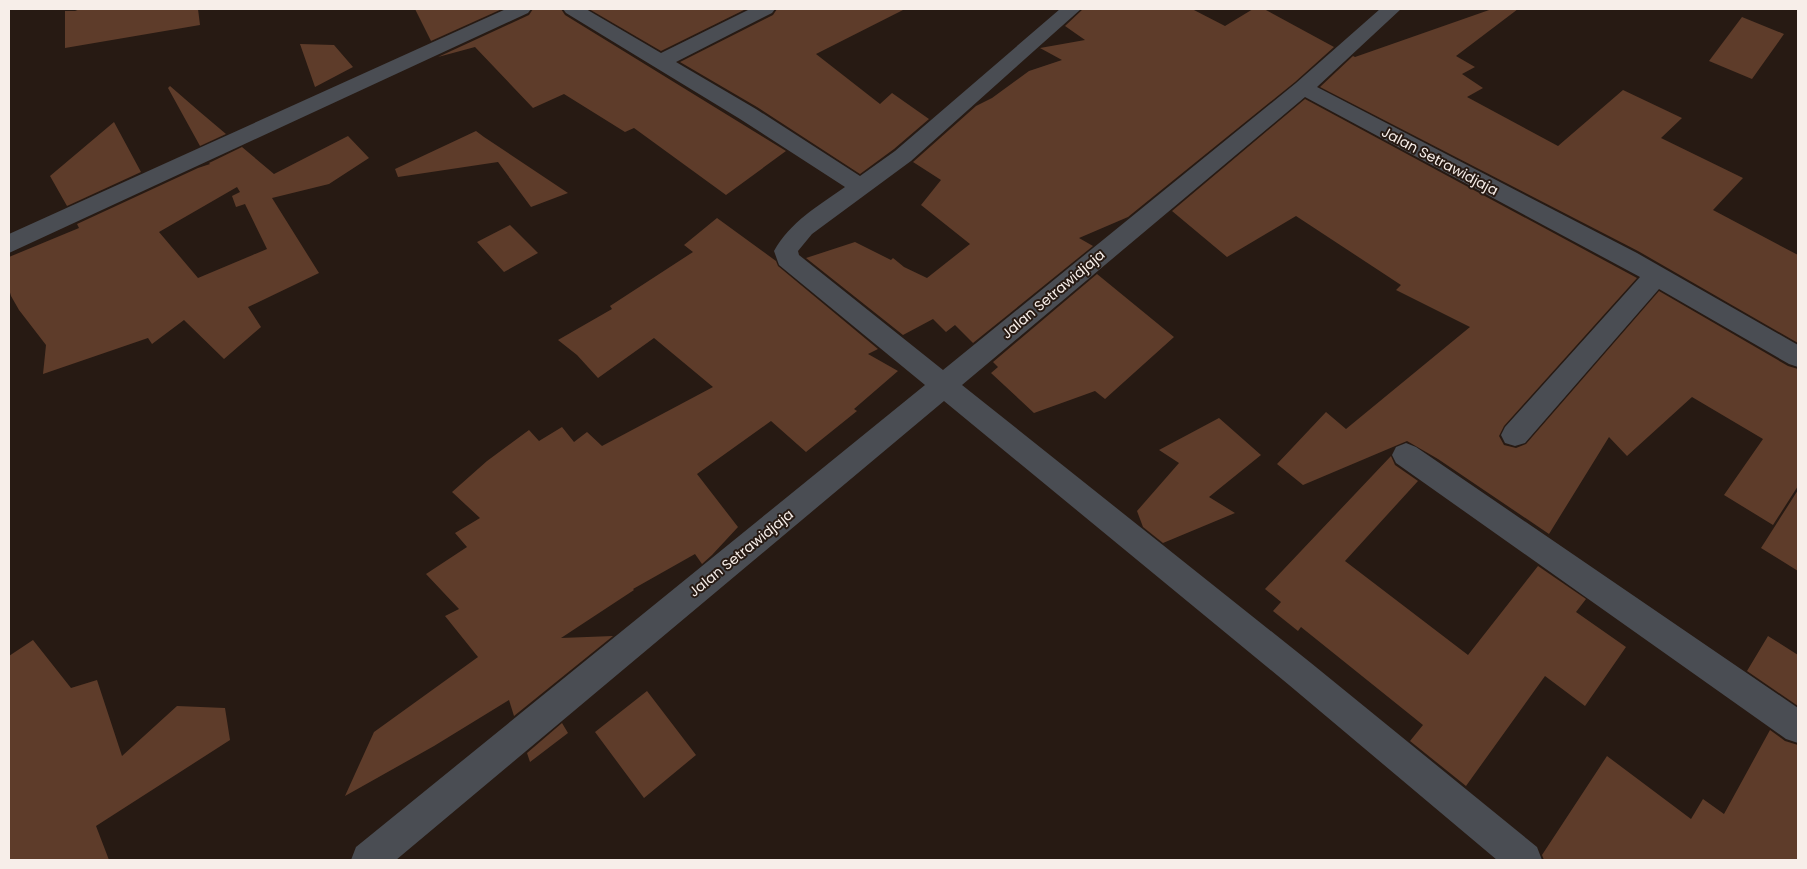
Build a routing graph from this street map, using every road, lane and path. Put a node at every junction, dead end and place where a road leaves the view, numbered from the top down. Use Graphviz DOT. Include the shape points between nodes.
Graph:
graph roads {
  1 [pos="522,9"];
  2 [pos="573,9"];
  3 [pos="765,9"];
  4 [pos="1071,9"];
  5 [pos="1391,9"];
  6 [pos="659,62"];
  7 [pos="1303,88"];
  8 [pos="860,187"];
  9 [pos="9,244"];
  10 [pos="1656,276"];
  11 [pos="1798,356"];
  12 [pos="945,386"];
  13 [pos="1516,435"];
  14 [pos="1406,455"];
  15 [pos="1798,726"];
  16 [pos="369,860"];
  17 [pos="1524,860"];
  1 -- 9 [label="street"];
  2 -- 6 [label="street"];
  3 -- 6 [label="street"];
  4 -- 8 [label="street" via="903,156"];
  5 -- 7 [label="street"];
  6 -- 8 [label="street" via="748,114"];
  7 -- 10 [label="street, Jalan Setrawidjaja"];
  7 -- 12 [label="street, Jalan Setrawidjaja"];
  8 -- 12 [label="street" via="804,228 788,247 788,259"];
  10 -- 11 [label="street, Jalan Setrawidjaja"];
  10 -- 13 [label="street"];
  12 -- 16 [label="street, Jalan Setrawidjaja"];
  12 -- 17 [label="street"];
  14 -- 15 [label="street"];
}
